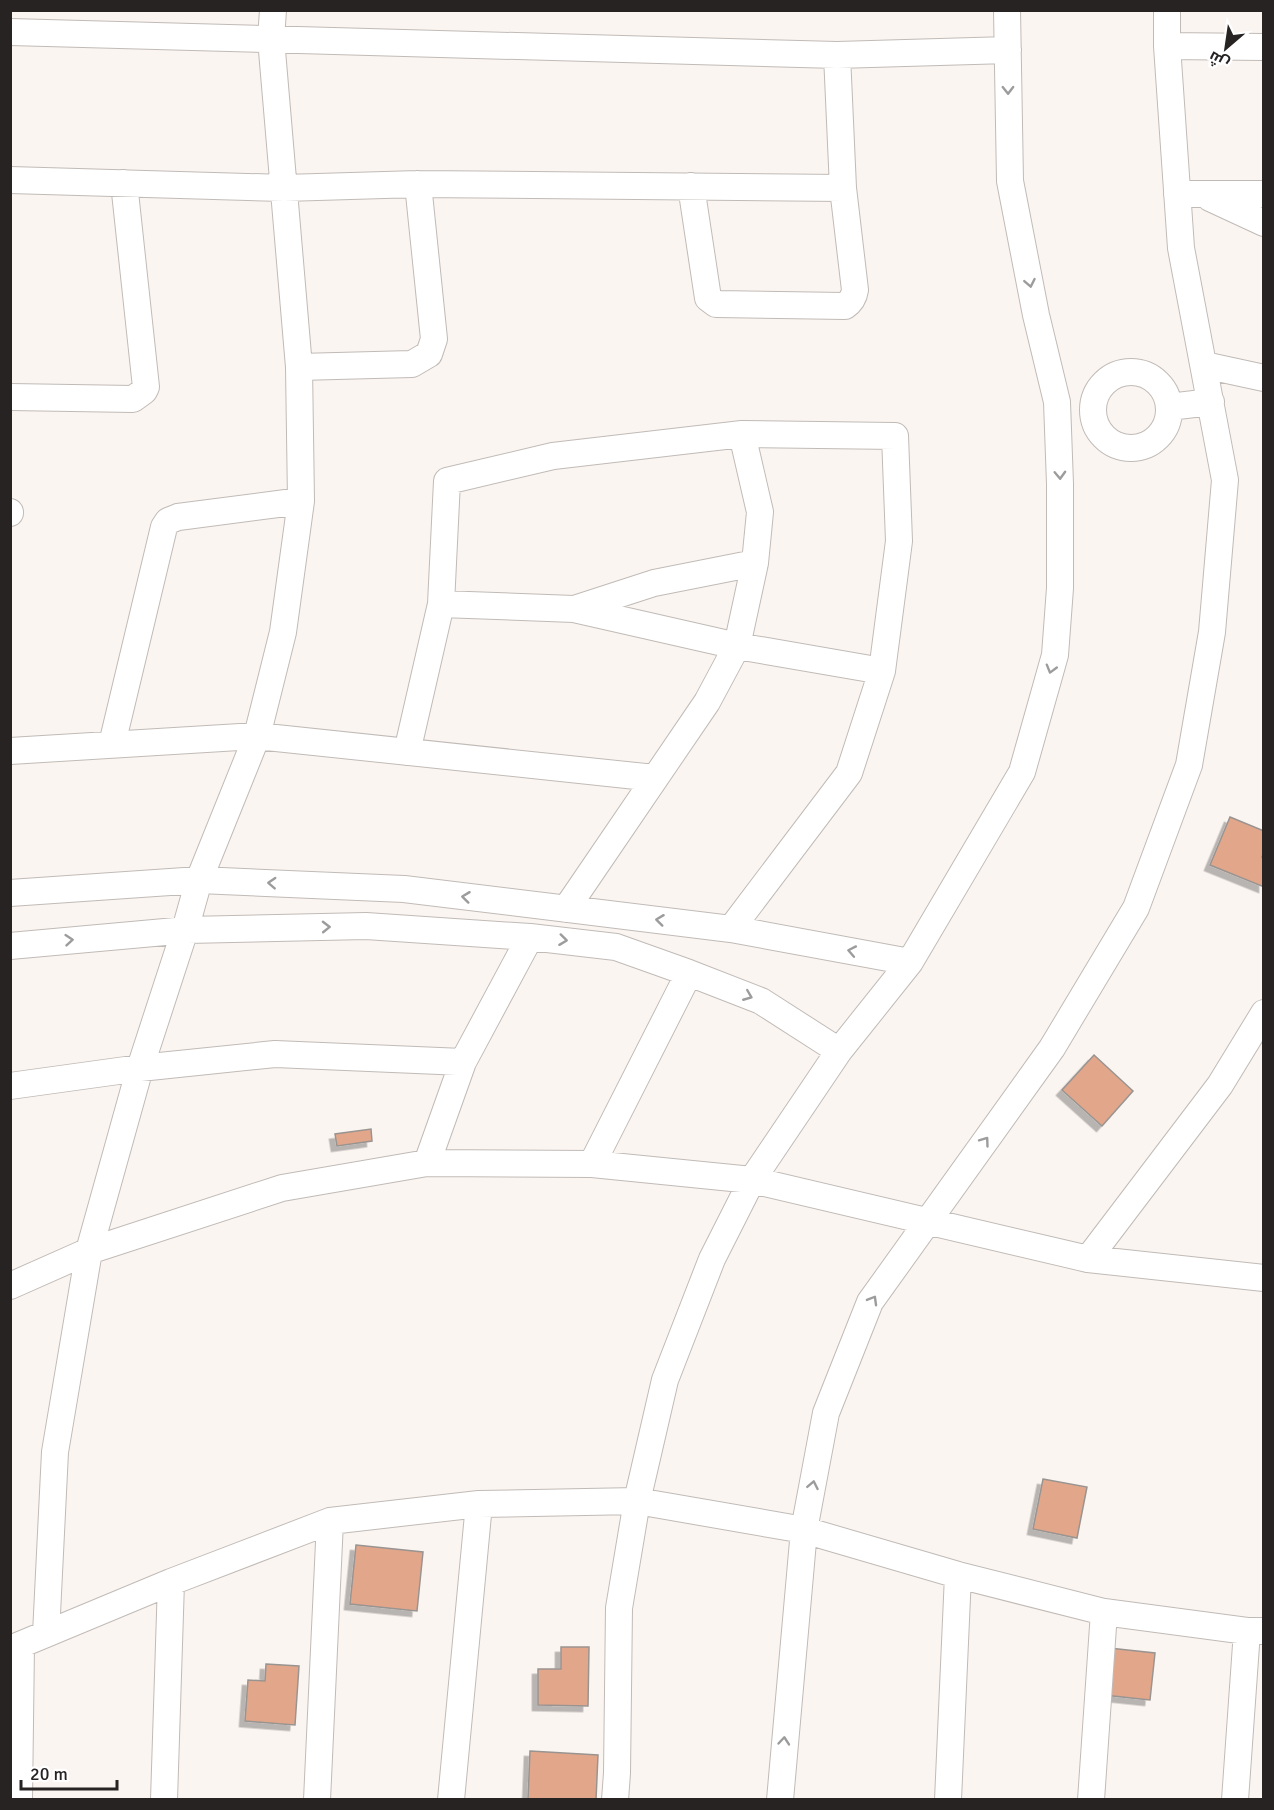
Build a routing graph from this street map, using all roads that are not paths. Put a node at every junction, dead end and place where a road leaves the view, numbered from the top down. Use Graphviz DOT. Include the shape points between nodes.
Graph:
graph roads {
  1 [pos="273,10"];
  2 [pos="1007,10"];
  3 [pos="1167,10"];
  4 [pos="10,32"];
  5 [pos="272,39"];
  6 [pos="1167,46"];
  7 [pos="1263,47"];
  8 [pos="1008,50"];
  9 [pos="837,54"];
  10 [pos="10,180"];
  11 [pos="124,183"];
  12 [pos="418,184"];
  13 [pos="691,186"];
  14 [pos="284,188"];
  15 [pos="843,188"];
  16 [pos="1189,194"];
  17 [pos="1263,194"];
  18 [pos="1263,223"];
  19 [pos="1204,365"];
  20 [pos="298,367"];
  21 [pos="1263,378"];
  22 [pos="10,397"];
  23 [pos="1057,402"];
  24 [pos="1211,402"];
  25 [pos="1092,407"];
  26 [pos="1169,407"];
  27 [pos="742,434"];
  28 [pos="301,501"];
  29 [pos="755,563"];
  30 [pos="441,604"];
  31 [pos="573,609"];
  32 [pos="737,646"];
  33 [pos="882,671"];
  34 [pos="257,736"];
  35 [pos="112,744"];
  36 [pos="10,751"];
  37 [pos="407,752"];
  38 [pos="655,778"];
  39 [pos="198,880"];
  40 [pos="10,893"];
  41 [pos="566,909"];
  42 [pos="731,929"];
  43 [pos="185,930"];
  44 [pos="530,937"];
  45 [pos="10,946"];
  46 [pos="910,962"];
  47 [pos="689,973"];
  48 [pos="1263,1013"];
  49 [pos="839,1051"];
  50 [pos="463,1062"];
  51 [pos="140,1068"];
  52 [pos="10,1086"];
  53 [pos="427,1163"];
  54 [pos="592,1164"];
  55 [pos="752,1180"];
  56 [pos="928,1221"];
  57 [pos="89,1251"];
  58 [pos="1088,1259"];
  59 [pos="1263,1278"];
  60 [pos="10,1286"];
  61 [pos="637,1501"];
  62 [pos="479,1504"];
  63 [pos="330,1521"];
  64 [pos="804,1530"];
  65 [pos="958,1575"];
  66 [pos="171,1582"];
  67 [pos="1104,1612"];
  68 [pos="1255,1631"];
  69 [pos="46,1634"];
  70 [pos="16,1647"];
  71 [pos="19,1800"];
  72 [pos="164,1800"];
  73 [pos="317,1800"];
  74 [pos="451,1800"];
  75 [pos="615,1800"];
  76 [pos="780,1800"];
  77 [pos="948,1800"];
  78 [pos="1091,1800"];
  79 [pos="1235,1800"];
  1 -- 5 [label="street"];
  2 -- 8 [label="street"];
  3 -- 6 [label="street"];
  4 -- 5 [label="street"];
  5 -- 9 [label="street"];
  5 -- 14 [label="street"];
  6 -- 7 [label="street"];
  6 -- 16 [label="street"];
  8 -- 9 [label="street"];
  8 -- 23 [label="street, one-way" via="1010,181"];
  9 -- 15 [label="street"];
  10 -- 11 [label="street"];
  11 -- 14 [label="street"];
  11 -- 22 [label="street" via="144,391 133,399"];
  12 -- 13 [label="street"];
  12 -- 14 [label="street"];
  12 -- 20 [label="street" via="434,339 429,354 412,364"];
  13 -- 15 [label="street"];
  13 -- 15 [label="street" via="708,298 712,302 845,306 855,290"];
  14 -- 20 [label="street"];
  16 -- 17 [label="street"];
  16 -- 18 [label="street"];
  16 -- 19 [label="street" via="1181,248"];
  19 -- 21 [label="street"];
  19 -- 24 [label="street"];
  20 -- 28 [label="street"];
  23 -- 25 [label="street"];
  23 -- 46 [label="street, one-way" via="1060,588 1055,655 1022,772"];
  24 -- 26 [label="street"];
  56 -- 24 [label="street, one-way" via="1052,1048 1136,908 1190,765 1212,632 1225,480"];
  25 -- 26 [label="street" via="1102,383 1113,375 1139,372 1160,384"];
  25 -- 26 [label="street" via="1099,432 1120,447 1132,448 1145,446 1164,431"];
  27 -- 29 [label="street" via="760,512"];
  27 -- 30 [label="street" via="553,456 447,481"];
  27 -- 33 [label="street" via="895,436 899,541"];
  28 -- 34 [label="street" via="283,632"];
  28 -- 35 [label="street" via="168,521"];
  29 -- 31 [label="street" via="654,583"];
  29 -- 32 [label="street"];
  30 -- 31 [label="street"];
  30 -- 37 [label="street"];
  31 -- 32 [label="street"];
  32 -- 33 [label="street"];
  32 -- 38 [label="street" via="707,702"];
  33 -- 42 [label="street" via="849,773"];
  34 -- 35 [label="street"];
  34 -- 37 [label="street"];
  34 -- 39 [label="street"];
  35 -- 36 [label="street"];
  37 -- 38 [label="street"];
  38 -- 41 [label="street"];
  39 -- 40 [label="street"];
  41 -- 39 [label="street, one-way" via="404,889"];
  39 -- 43 [label="street"];
  42 -- 41 [label="street, one-way"];
  46 -- 42 [label="street, one-way"];
  43 -- 44 [label="street, one-way" via="366,926"];
  45 -- 43 [label="street, one-way"];
  43 -- 51 [label="street"];
  44 -- 47 [label="street, one-way" via="616,947"];
  44 -- 50 [label="street"];
  46 -- 49 [label="street"];
  47 -- 49 [label="street, one-way" via="761,1001"];
  47 -- 54 [label="street"];
  48 -- 58 [label="street" via="1220,1085"];
  49 -- 55 [label="street"];
  50 -- 51 [label="street" via="275,1054"];
  50 -- 53 [label="street"];
  51 -- 52 [label="street"];
  51 -- 57 [label="street"];
  53 -- 54 [label="street"];
  53 -- 57 [label="street" via="282,1188"];
  54 -- 55 [label="street"];
  55 -- 56 [label="street"];
  55 -- 61 [label="street" via="712,1259 665,1380"];
  56 -- 58 [label="street"];
  64 -- 56 [label="street, one-way" via="826,1413 870,1302"];
  57 -- 60 [label="street"];
  57 -- 69 [label="street" via="55,1452"];
  58 -- 59 [label="street"];
  61 -- 62 [label="street"];
  61 -- 64 [label="street"];
  61 -- 75 [label="street" via="619,1608"];
  62 -- 63 [label="street"];
  62 -- 74 [label="street"];
  63 -- 66 [label="street"];
  63 -- 73 [label="street"];
  64 -- 65 [label="street"];
  76 -- 64 [label="street, one-way"];
  65 -- 67 [label="street"];
  65 -- 77 [label="street"];
  66 -- 69 [label="street"];
  66 -- 72 [label="street"];
  67 -- 68 [label="street"];
  67 -- 78 [label="street"];
  68 -- 79 [label="street"];
  69 -- 70 [label="street"];
  70 -- 71 [label="street"];
}
